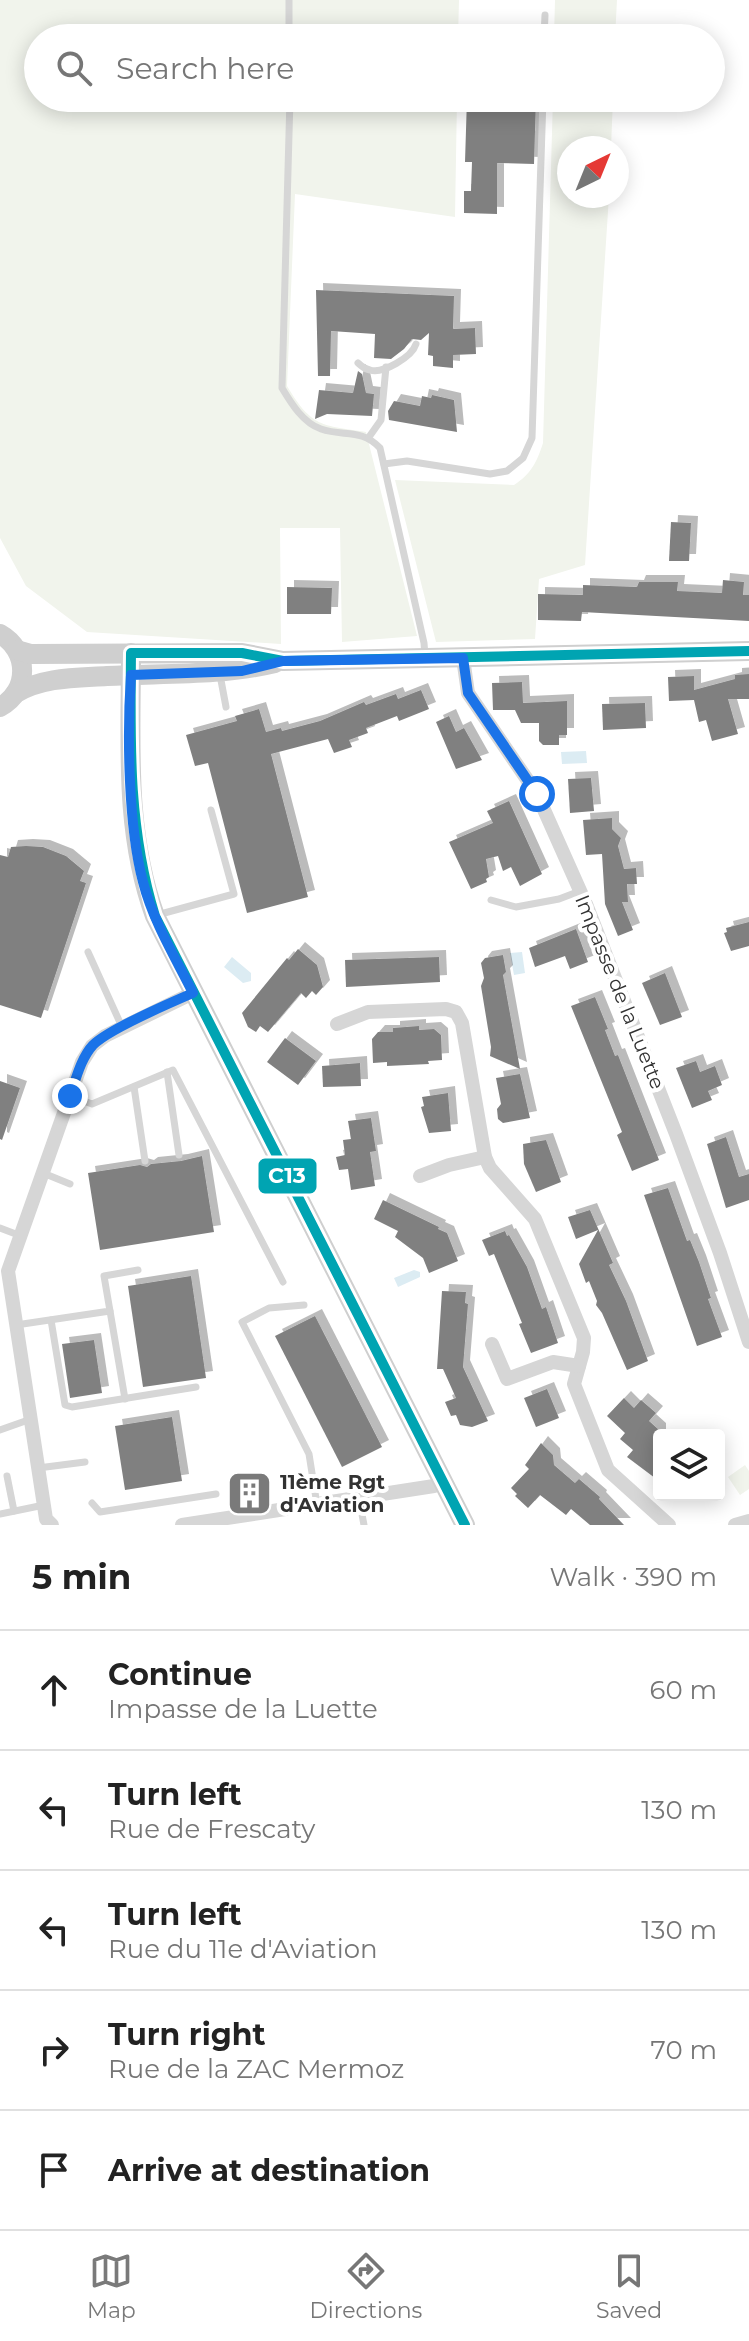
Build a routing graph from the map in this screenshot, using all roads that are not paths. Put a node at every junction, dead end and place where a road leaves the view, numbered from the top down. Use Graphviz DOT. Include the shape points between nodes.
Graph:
graph roads {
  1 [pos="289,0"];
  2 [pos="545,15"];
  3 [pos="289,24"];
  4 [pos="545,24"];
  5 [pos="290,112"];
  6 [pos="543,112"];
  7 [pos="416,344"];
  8 [pos="358,363"];
  9 [pos="386,367"];
  10 [pos="369,437"];
  11 [pos="384,464"];
  12 [pos="5,637"];
  13 [pos="749,651"];
  14 [pos="131,653"];
  15 [pos="463,658"];
  16 [pos="425,659"];
  17 [pos="219,662"];
  18 [pos="131,675"];
  19 [pos="8,700"];
  20 [pos="226,707"];
  21 [pos="211,810"];
  22 [pos="580,891"];
  23 [pos="491,900"];
  24 [pos="155,916"];
  25 [pos="88,952"];
  26 [pos="193,993"];
  27 [pos="337,1024"];
  28 [pos="122,1027"];
  29 [pos="167,1072"];
  30 [pos="134,1087"];
  31 [pos="70,1096"];
  32 [pos="179,1155"];
  33 [pos="485,1157"];
  34 [pos="145,1161"];
  35 [pos="43,1173"];
  36 [pos="420,1176"];
  37 [pos="70,1184"];
  38 [pos="0,1228"];
  39 [pos="21,1236"];
  40 [pos="138,1270"];
  41 [pos="283,1282"];
  42 [pos="6,1304"];
  43 [pos="304,1305"];
  44 [pos="110,1311"];
  45 [pos="51,1320"];
  46 [pos="16,1325"];
  47 [pos="749,1342"];
  48 [pos="492,1344"];
  49 [pos="579,1366"];
  50 [pos="196,1387"];
  51 [pos="125,1399"];
  52 [pos="31,1419"];
  53 [pos="0,1430"];
  54 [pos="85,1462"];
  55 [pos="38,1468"];
  56 [pos="7,1476"];
  57 [pos="443,1482"];
  58 [pos="216,1494"];
  59 [pos="359,1499"];
  60 [pos="92,1503"];
  61 [pos="44,1505"];
  62 [pos="317,1506"];
  63 [pos="14,1511"];
  64 [pos="0,1514"];
  65 [pos="238,1521"];
  66 [pos="749,1521"];
  67 [pos="667,1524"];
  68 [pos="52,1525"];
  69 [pos="182,1525"];
  70 [pos="364,1525"];
  71 [pos="465,1525"];
  72 [pos="735,1525"];
  1 -- 3 [label="lane"];
  2 -- 4 [label="lane"];
  5 -- 10 [label="lane" via="282,388 296,411 319,429"];
  6 -- 11 [label="lane" via="532,438 523,458 507,471 490,474 407,461"];
  7 -- 9 [label="lane" via="405,359"];
  8 -- 9 [label="lane" via="376,372"];
  9 -- 10 [label="lane" via="381,420"];
  10 -- 11 [label="lane" via="380,448"];
  11 -- 16 [label="lane"];
  12 -- 14 [label="street" via="31,654"];
  12 -- 19 [label="street" via="22,670"];
  13 -- 15 [label="street"];
  14 -- 17 [label="street"];
  14 -- 18 [label="street"];
  15 -- 16 [label="street"];
  15 -- 22 [label="street, Impasse de la Luette" via="468,693 537,794"];
  16 -- 17 [label="street" via="283,661 242,671"];
  17 -- 18 [label="street"];
  17 -- 20 [label="lane"];
  18 -- 19 [label="street" via="32,684"];
  18 -- 24 [label="street" via="136,851"];
  21 -- 24 [label="lane" via="234,894"];
  22 -- 23 [label="lane" via="516,907"];
  22 -- 47 [label="street, Impasse de la Luette" via="690,1170"];
  24 -- 26 [label="street"];
  25 -- 28 [label="lane"];
  26 -- 28 [label="street"];
  26 -- 57 [label="street"];
  27 -- 33 [label="street" via="368,1012 456,1012"];
  28 -- 31 [label="street" via="92,1046"];
  29 -- 30 [label="lane"];
  29 -- 32 [label="lane"];
  29 -- 41 [label="lane" via="173,1070"];
  30 -- 31 [label="lane" via="92,1104"];
  30 -- 34 [label="lane"];
  31 -- 35 [label="street"];
  33 -- 36 [label="street"];
  33 -- 49 [label="street" via="535,1219 584,1338"];
  35 -- 37 [label="lane"];
  35 -- 39 [label="street"];
  38 -- 39 [label="lane"];
  39 -- 42 [label="street" via="8,1271"];
  40 -- 44 [label="lane" via="104,1276"];
  42 -- 46 [label="street"];
  43 -- 62 [label="lane" via="269,1308 242,1322 309,1454"];
  44 -- 45 [label="lane"];
  44 -- 51 [label="lane"];
  45 -- 46 [label="lane"];
  45 -- 51 [label="lane" via="65,1405"];
  46 -- 52 [label="street"];
  48 -- 49 [label="street" via="507,1379 553,1362"];
  49 -- 67 [label="street" via="574,1384 608,1470"];
  50 -- 51 [label="lane"];
  52 -- 53 [label="lane"];
  52 -- 55 [label="street"];
  54 -- 55 [label="lane"];
  55 -- 61 [label="street"];
  56 -- 63 [label="lane"];
  57 -- 59 [label="street"];
  57 -- 71 [label="street"];
  58 -- 60 [label="lane" via="100,1512"];
  59 -- 62 [label="street"];
  59 -- 70 [label="lane"];
  61 -- 63 [label="lane"];
  61 -- 68 [label="street"];
  62 -- 65 [label="street"];
  63 -- 64 [label="lane"];
  65 -- 69 [label="street"];
  66 -- 72 [label="street"];
}
